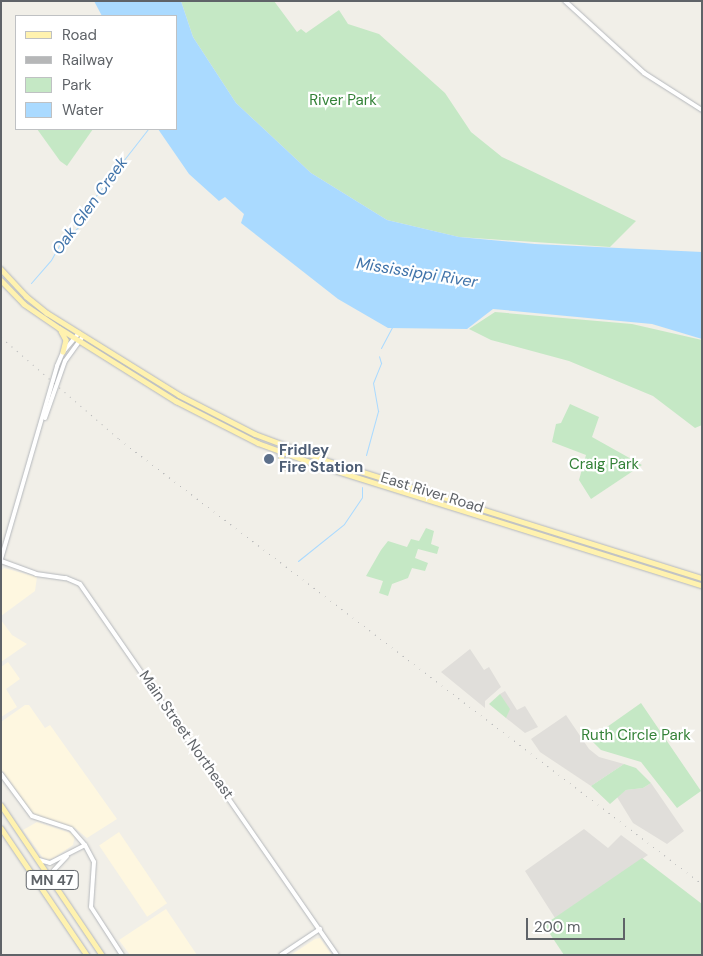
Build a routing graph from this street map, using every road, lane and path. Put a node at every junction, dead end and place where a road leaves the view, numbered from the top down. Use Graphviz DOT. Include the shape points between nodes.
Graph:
graph roads {
  1 [pos="566,1"];
  2 [pos="702,110"];
  3 [pos="1,269"];
  4 [pos="1,280"];
  5 [pos="59,328"];
  6 [pos="81,334"];
  7 [pos="76,339"];
  8 [pos="63,352"];
  9 [pos="44,420"];
  10 [pos="280,451"];
  11 [pos="284,466"];
  12 [pos="1,560"];
  13 [pos="702,578"];
  14 [pos="702,585"];
  15 [pos="1,774"];
  16 [pos="1,805"];
  17 [pos="1,828"];
  18 [pos="85,845"];
  19 [pos="67,856"];
  20 [pos="39,860"];
  21 [pos="65,900"];
  22 [pos="320,929"];
  23 [pos="87,955"];
  24 [pos="102,955"];
  25 [pos="122,955"];
  26 [pos="281,955"];
  27 [pos="337,955"];
  1 -- 2 [label="street" via="644,73"];
  3 -- 6 [label="main road, East River Road" via="26,296"];
  4 -- 5 [label="main road, East River Road" via="30,309"];
  5 -- 7 [label="main road, East River Road"];
  5 -- 8 [label="main road" via="66,340"];
  6 -- 7 [label="street"];
  6 -- 13 [label="main road, East River Road" via="179,395 255,434 297,451"];
  7 -- 8 [label="street"];
  7 -- 9 [label="street"];
  7 -- 10 [label="main road, East River Road" via="176,401"];
  8 -- 9 [label="street"];
  9 -- 12 [label="street"];
  10 -- 11 [label="main road" via="285,459"];
  10 -- 14 [label="main road, East River Road"];
  12 -- 22 [label="street, Main Street Northeast" via="36,574 66,578 80,584"];
  15 -- 18 [label="street" via="32,816 71,829"];
  16 -- 20 [label="main road, MN 47"];
  17 -- 23 [label="main road, MN 47"];
  18 -- 19 [label="street"];
  18 -- 25 [label="street" via="94,862 91,907"];
  19 -- 20 [label="street" via="50,864"];
  19 -- 21 [label="street" via="53,872"];
  20 -- 21 [label="main road, MN 47"];
  21 -- 24 [label="main road, MN 47"];
  22 -- 26 [label="street"];
  22 -- 27 [label="street, Main Street Northeast"];
}
